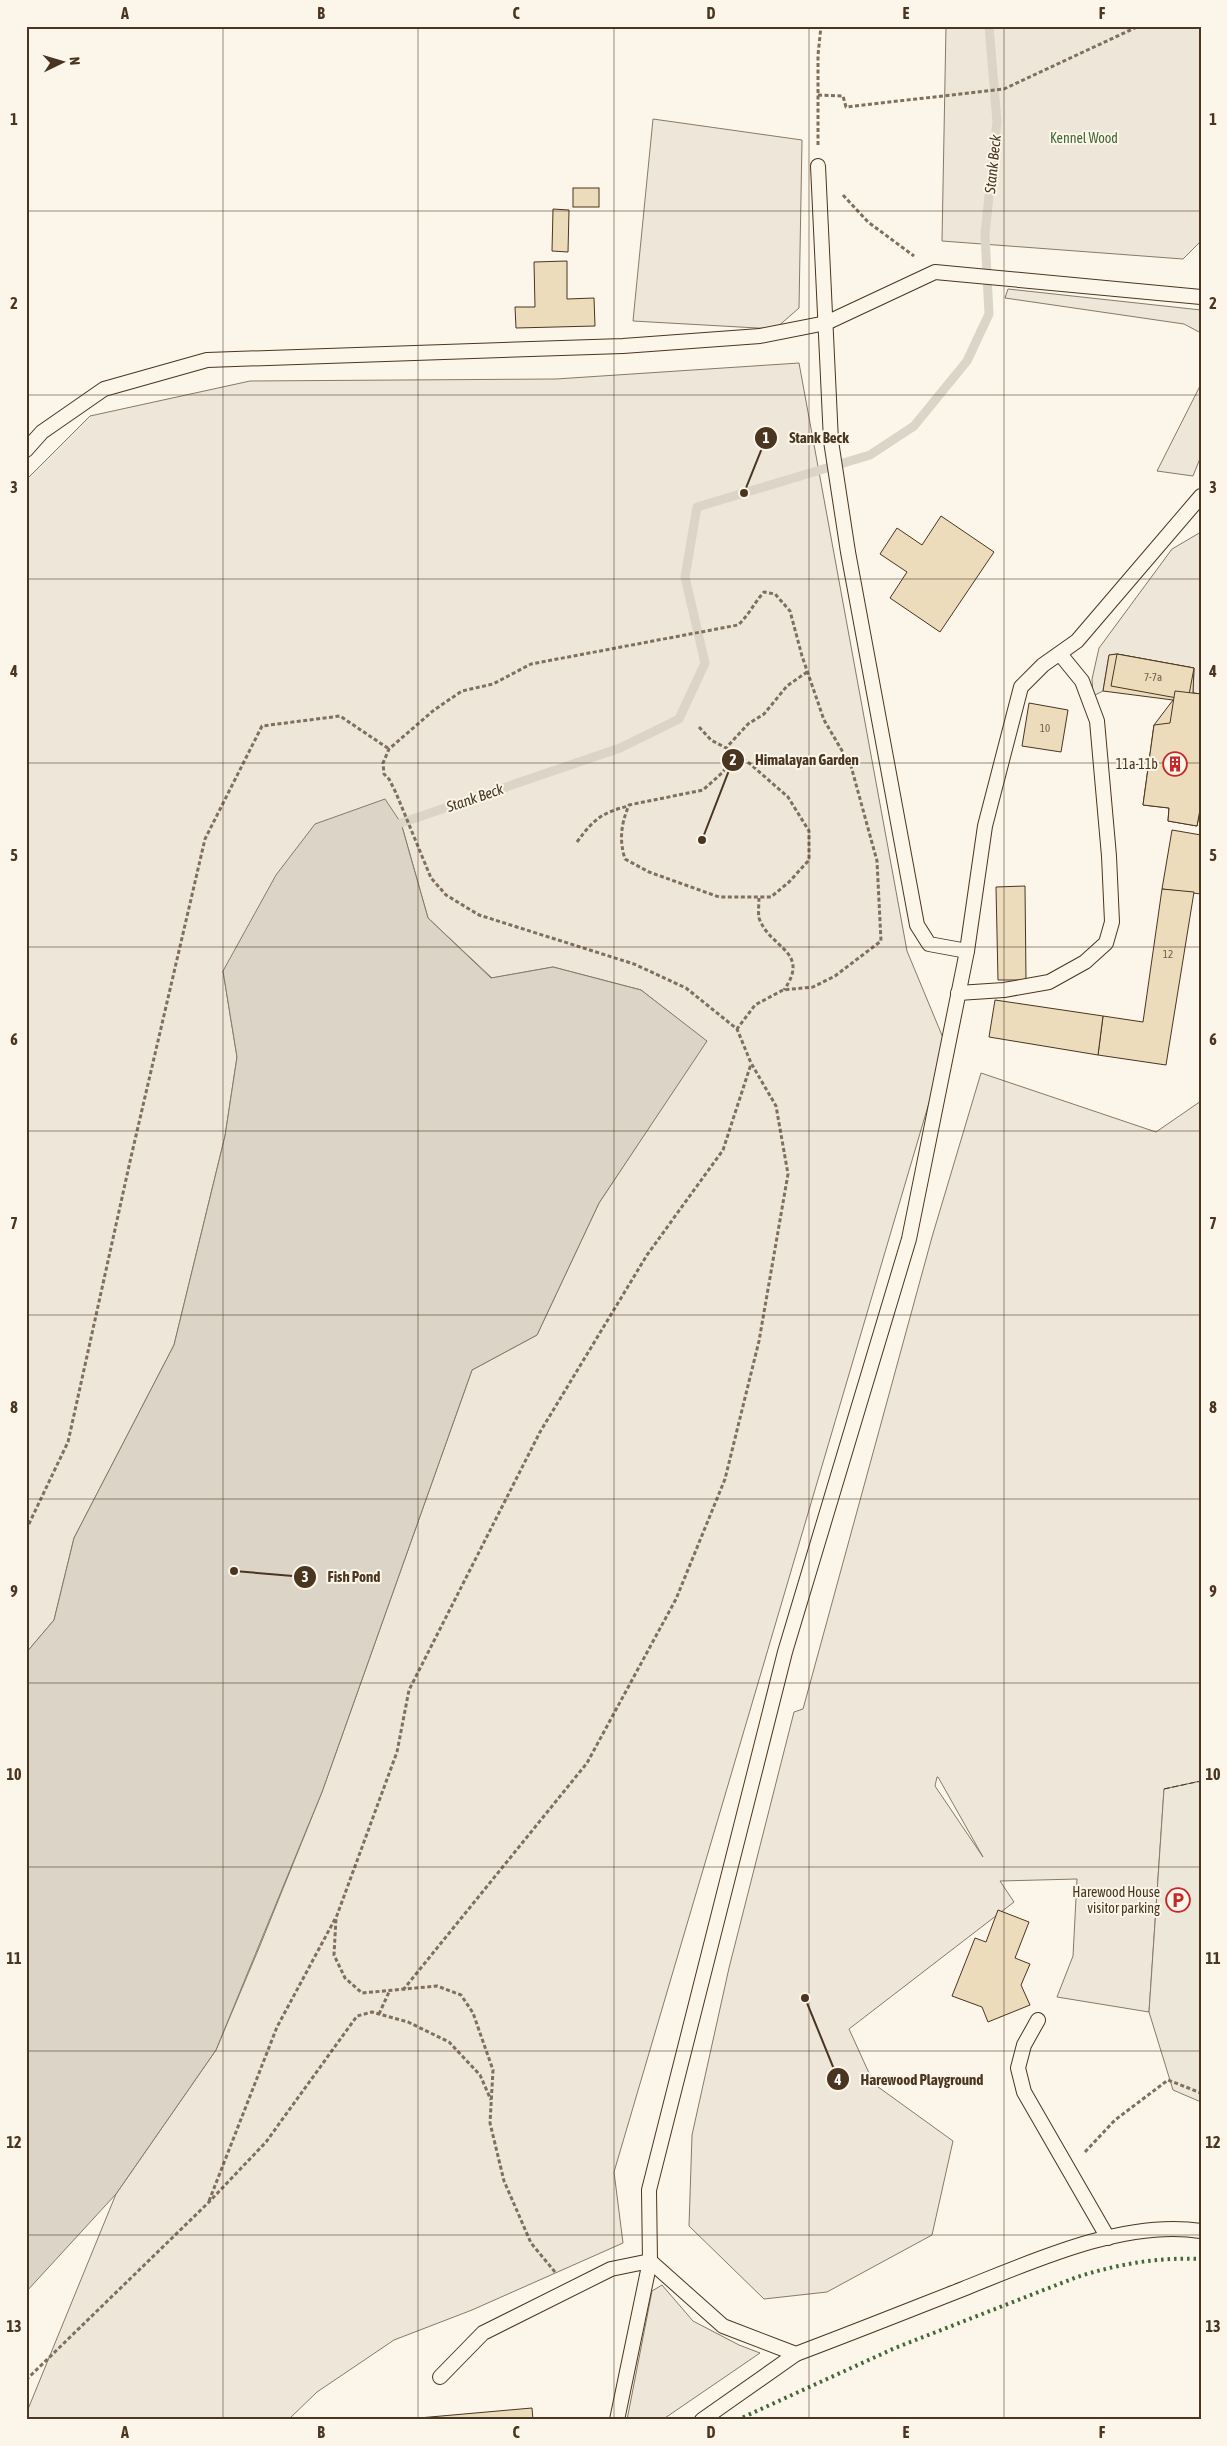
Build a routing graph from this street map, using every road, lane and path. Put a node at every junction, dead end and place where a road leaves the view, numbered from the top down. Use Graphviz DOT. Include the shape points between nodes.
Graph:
graph roads {
  1 [pos="821,26"];
  2 [pos="1139,26"];
  3 [pos="818,95"];
  4 [pos="818,166"];
  5 [pos="935,272"];
  6 [pos="1201,297"];
  7 [pos="826,323"];
  8 [pos="26,450"];
  9 [pos="1201,496"];
  10 [pos="1060,654"];
  11 [pos="807,672"];
  12 [pos="699,727"];
  13 [pos="726,748"];
  14 [pos="389,749"];
  15 [pos="736,754"];
  16 [pos="629,806"];
  17 [pos="577,842"];
  18 [pos="758,898"];
  19 [pos="966,951"];
  20 [pos="783,990"];
  21 [pos="958,993"];
  22 [pos="737,1029"];
  23 [pos="751,1063"];
  24 [pos="26,1530"];
  25 [pos="336,1918"];
  26 [pos="403,1990"];
  27 [pos="389,1991"];
  28 [pos="379,2014"];
  29 [pos="1038,2020"];
  30 [pos="1201,2093"];
  31 [pos="491,2101"];
  32 [pos="1069,2172"];
  33 [pos="208,2204"];
  34 [pos="1201,2231"];
  35 [pos="1108,2238"];
  36 [pos="650,2261"];
  37 [pos="569,2290"];
  38 [pos="796,2354"];
  39 [pos="440,2377"];
  40 [pos="26,2380"];
  41 [pos="617,2420"];
  42 [pos="702,2420"];
  1 -- 3 [label="path"];
  2 -- 3 [label="path" via="1004,89 846,106 843,96"];
  3 -- 4 [label="path"];
  4 -- 5 [label="path" via="868,222"];
  4 -- 7 [label="lane"];
  5 -- 6 [label="lane"];
  5 -- 7 [label="lane"];
  7 -- 8 [label="lane" via="760,336 623,346 207,360 104,389 42,432"];
  7 -- 19 [label="lane" via="831,441 917,925 930,944"];
  9 -- 10 [label="lane" via="1077,641"];
  10 -- 19 [label="lane" via="1043,665 1021,687 985,826"];
  10 -- 21 [label="lane" via="1082,681 1097,721 1112,922 1106,943 1085,962 1049,982 1004,990"];
  11 -- 13 [label="path" via="787,686 764,714 748,724"];
  11 -- 14 [label="path" via="790,611 775,594 764,592 738,625 531,664 493,684 462,691 434,710"];
  11 -- 20 [label="path" via="824,720 851,766 878,860 881,941 835,976 813,987"];
  12 -- 13 [label="path" via="711,740"];
  13 -- 15 [label="path"];
  14 -- 22 [label="path" via="383,764 384,774 396,793 431,878 446,895 479,915 634,964 686,988"];
  14 -- 24 [label="path" via="340,716 262,726 205,839 68,1442"];
  15 -- 16 [label="path" via="722,774 703,790"];
  15 -- 18 [label="path" via="788,798 809,831 809,860 772,898"];
  16 -- 17 [label="path" via="615,809 592,822"];
  16 -- 18 [label="path" via="623,820 620,844 625,859 649,872 720,897"];
  18 -- 20 [label="path" via="759,918 776,943 788,951 793,962 792,978"];
  19 -- 21 [label="lane"];
  20 -- 22 [label="path" via="755,1005"];
  21 -- 36 [label="lane" via="909,1239 786,1652 649,2190"];
  22 -- 23 [label="path"];
  23 -- 25 [label="path" via="723,1150 647,1255 540,1432 409,1690 396,1752"];
  23 -- 26 [label="path" via="776,1106 788,1174 759,1341 725,1479 676,1599 587,1763"];
  25 -- 27 [label="path" via="334,1955 345,1978 362,1994"];
  25 -- 33 [label="path" via="277,2027"];
  26 -- 27 [label="path"];
  26 -- 31 [label="path" via="437,1986 461,1995 473,2013 494,2070"];
  27 -- 28 [label="path"];
  28 -- 31 [label="path" via="408,2022 449,2042 480,2075"];
  28 -- 33 [label="path" via="372,2012 357,2016 266,2142"];
  29 -- 32 [label="lane" via="1024,2045 1018,2068 1024,2092"];
  30 -- 32 [label="path" via="1168,2080 1115,2120"];
  31 -- 37 [label="path" via="490,2123 504,2181 532,2243"];
  32 -- 35 [label="lane"];
  33 -- 40 [label="path"];
  34 -- 35 [label="lane" via="1178,2227"];
  35 -- 38 [label="lane" via="1060,2251"];
  36 -- 37 [label="lane" via="611,2269"];
  36 -- 38 [label="lane" via="723,2326"];
  36 -- 41 [label="lane"];
  37 -- 39 [label="lane" via="483,2333"];
  38 -- 42 [label="lane"];
}
